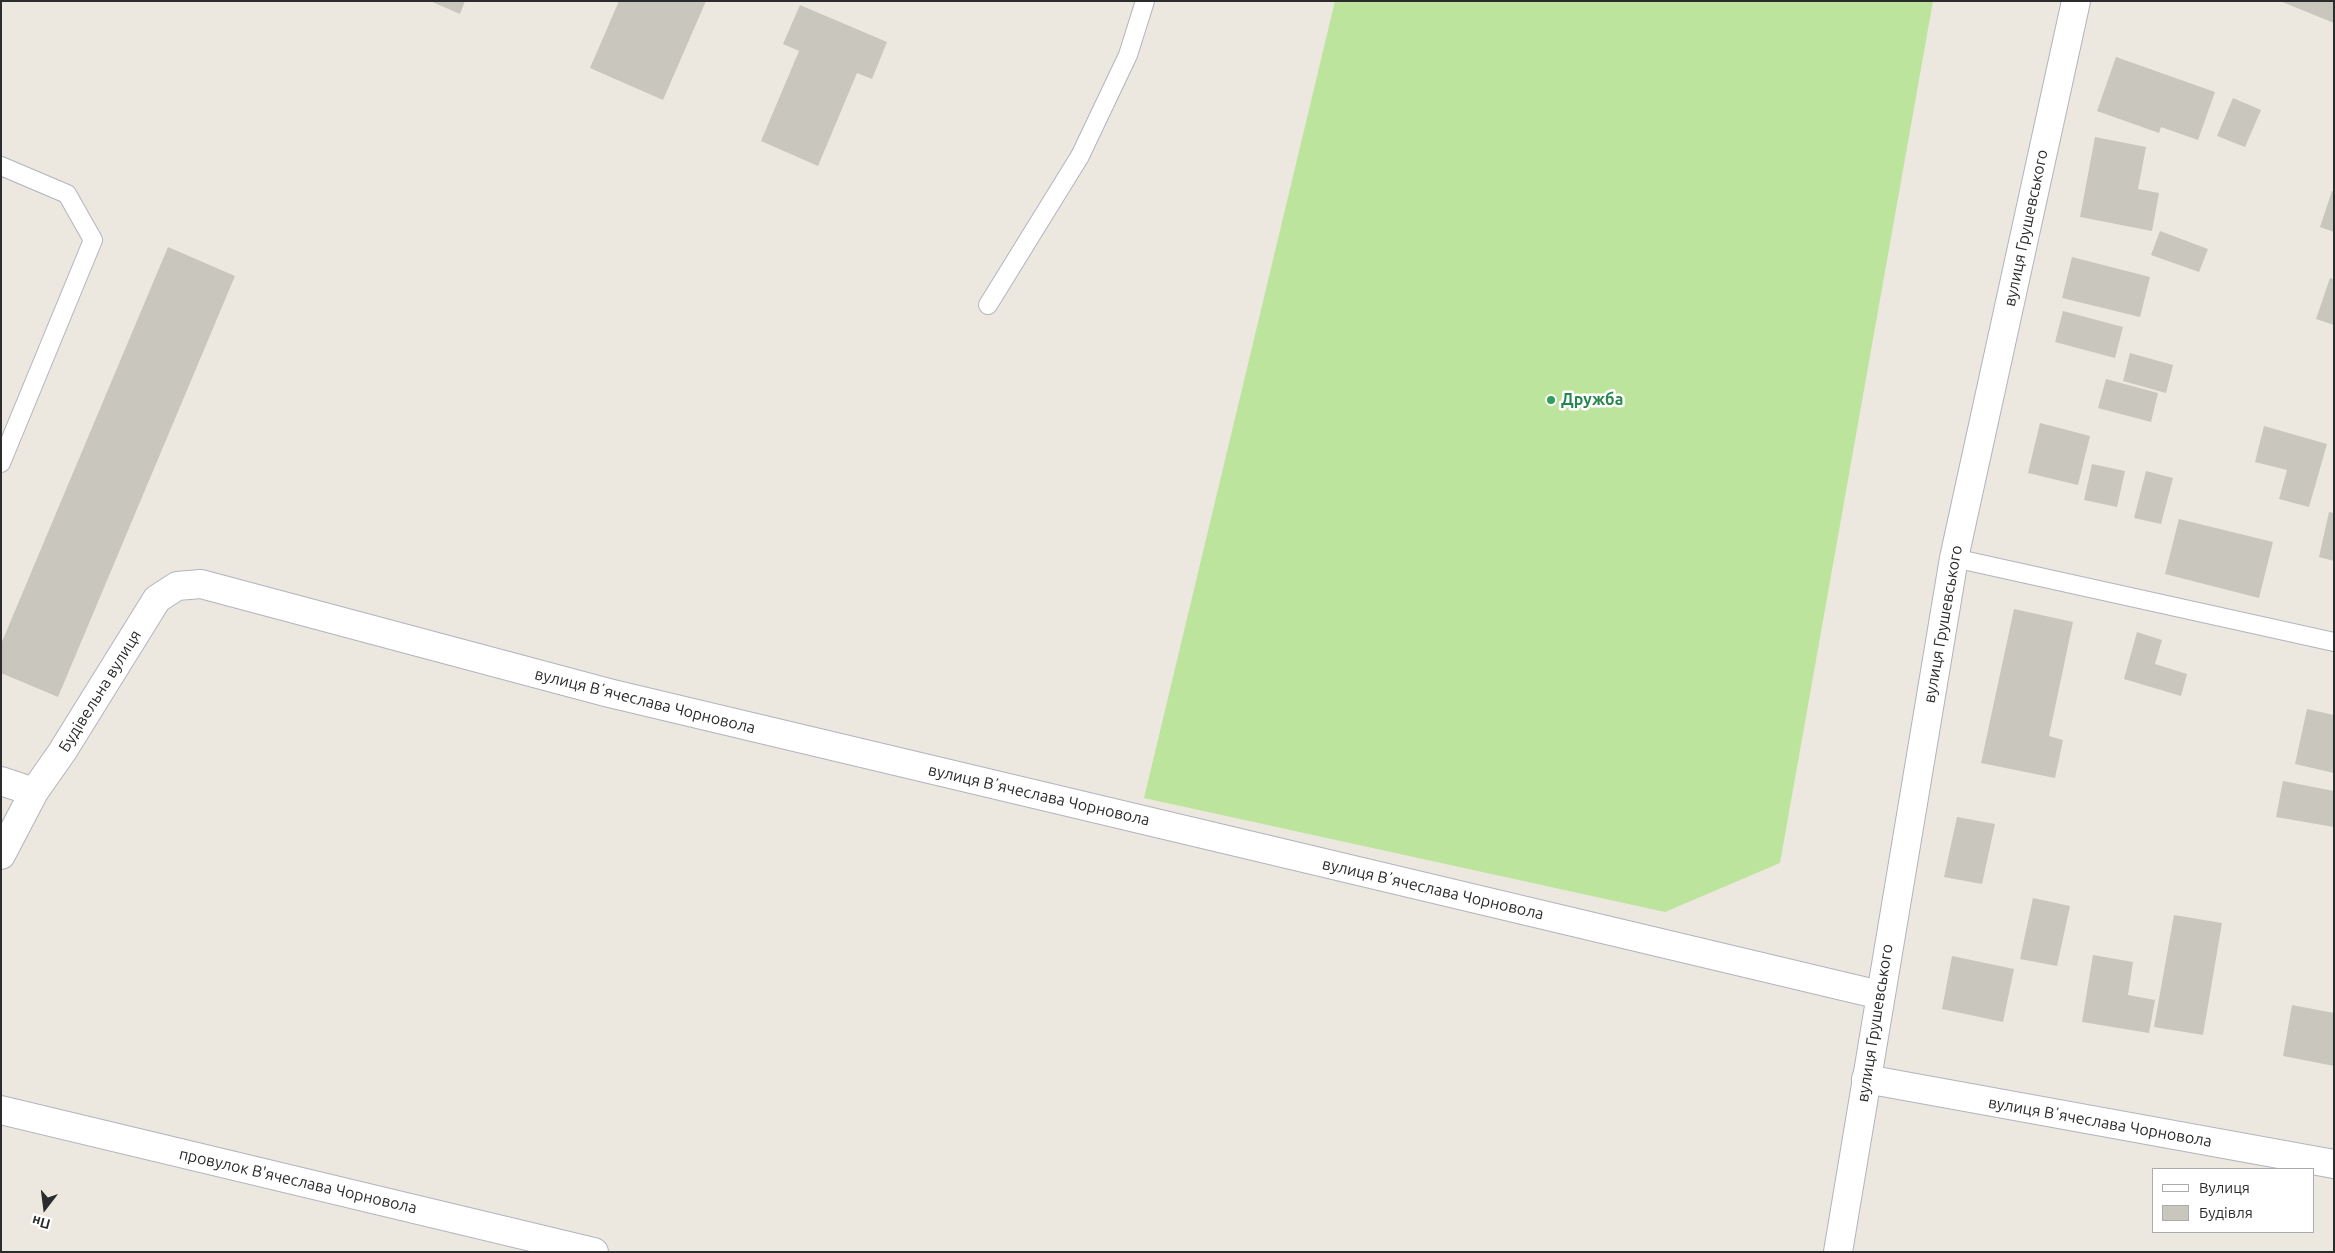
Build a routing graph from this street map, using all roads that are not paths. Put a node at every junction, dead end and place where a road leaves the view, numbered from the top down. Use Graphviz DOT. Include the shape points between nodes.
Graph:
graph roads {
  1 [pos="1145,1"];
  2 [pos="2076,1"];
  3 [pos="1,166"];
  4 [pos="988,305"];
  5 [pos="1,462"];
  6 [pos="1954,558"];
  7 [pos="201,584"];
  8 [pos="2334,642"];
  9 [pos="1,781"];
  10 [pos="34,792"];
  11 [pos="1,856"];
  12 [pos="1880,995"];
  13 [pos="1866,1079"];
  14 [pos="1,1110"];
  15 [pos="2334,1164"];
  16 [pos="594,1252"];
  17 [pos="1838,1252"];
  1 -- 4 [label="lane" via="1128,55 1080,156"];
  2 -- 6 [label="street, вулиця Грушевського"];
  3 -- 5 [label="lane" via="67,194 93,240"];
  6 -- 8 [label="lane"];
  6 -- 12 [label="street, вулиця Грушевського"];
  7 -- 10 [label="street, Будівельна вулиця" via="177,586 158,599"];
  7 -- 12 [label="street, вулиця Вʼячеслава Чорновола" via="608,693"];
  9 -- 10 [label="street"];
  10 -- 11 [label="street"];
  12 -- 13 [label="street, вулиця Грушевського"];
  13 -- 15 [label="street, вулиця Вʼячеслава Чорновола"];
  13 -- 17 [label="street, вулиця Грушевського"];
  14 -- 16 [label="street, провулок В'ячеслава Чорновола"];
}
